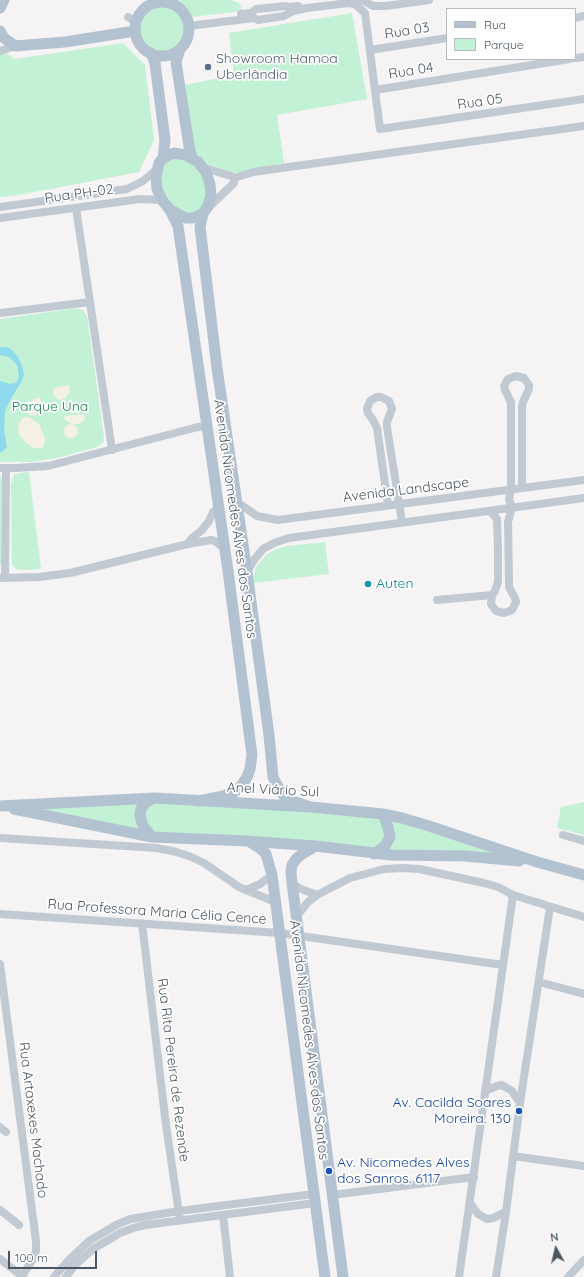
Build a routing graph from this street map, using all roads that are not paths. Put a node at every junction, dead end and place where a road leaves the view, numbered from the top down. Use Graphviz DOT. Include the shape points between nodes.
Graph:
graph roads {
  1 [pos="4,0"];
  2 [pos="147,0"];
  3 [pos="349,0"];
  4 [pos="429,0"];
  5 [pos="172,2"];
  6 [pos="362,6"];
  7 [pos="0,8"];
  8 [pos="142,11"];
  9 [pos="133,23"];
  10 [pos="189,24"];
  11 [pos="0,31"];
  12 [pos="446,38"];
  13 [pos="15,46"];
  14 [pos="180,49"];
  15 [pos="370,50"];
  16 [pos="0,51"];
  17 [pos="151,53"];
  18 [pos="564,60"];
  19 [pos="375,90"];
  20 [pos="584,99"];
  21 [pos="584,126"];
  22 [pos="163,158"];
  23 [pos="192,158"];
  24 [pos="201,167"];
  25 [pos="156,170"];
  26 [pos="234,178"];
  27 [pos="162,200"];
  28 [pos="0,207"];
  29 [pos="76,208"];
  30 [pos="170,210"];
  31 [pos="205,210"];
  32 [pos="0,218"];
  33 [pos="90,302"];
  34 [pos="0,313"];
  35 [pos="217,368"];
  36 [pos="198,370"];
  37 [pos="206,426"];
  38 [pos="112,450"];
  39 [pos="511,455"];
  40 [pos="522,455"];
  41 [pos="3,468"];
  42 [pos="394,473"];
  43 [pos="383,475"];
  44 [pos="584,480"];
  45 [pos="522,488"];
  46 [pos="511,489"];
  47 [pos="584,498"];
  48 [pos="237,502"];
  49 [pos="399,504"];
  50 [pos="388,505"];
  51 [pos="218,507"];
  52 [pos="512,508"];
  53 [pos="490,511"];
  54 [pos="402,522"];
  55 [pos="188,544"];
  56 [pos="224,548"];
  57 [pos="498,550"];
  58 [pos="508,550"];
  59 [pos="228,571"];
  60 [pos="247,572"];
  61 [pos="3,578"];
  62 [pos="492,595"];
  63 [pos="437,600"];
  64 [pos="155,798"];
  65 [pos="199,801"];
  66 [pos="0,806"];
  67 [pos="311,807"];
  68 [pos="383,814"];
  69 [pos="562,835"];
  70 [pos="152,837"];
  71 [pos="0,838"];
  72 [pos="247,841"];
  73 [pos="584,841"];
  74 [pos="316,846"];
  75 [pos="374,854"];
  76 [pos="537,862"];
  77 [pos="272,875"];
  78 [pos="584,875"];
  79 [pos="292,883"];
  80 [pos="246,890"];
  81 [pos="317,894"];
  82 [pos="513,895"];
  83 [pos="275,902"];
  84 [pos="550,907"];
  85 [pos="0,914"];
  86 [pos="296,917"];
  87 [pos="584,917"];
  88 [pos="142,923"];
  89 [pos="280,933"];
  90 [pos="298,935"];
  91 [pos="0,964"];
  92 [pos="503,964"];
  93 [pos="539,982"];
  94 [pos="584,994"];
  95 [pos="485,1091"];
  96 [pos="520,1103"];
  97 [pos="304,1118"];
  98 [pos="323,1118"];
  99 [pos="513,1156"];
  100 [pos="584,1166"];
  101 [pos="474,1177"];
  102 [pos="332,1195"];
  103 [pos="314,1198"];
  104 [pos="470,1203"];
  105 [pos="0,1210"];
  106 [pos="179,1210"];
  107 [pos="506,1212"];
  108 [pos="223,1215"];
  109 [pos="180,1220"];
  110 [pos="19,1225"];
  111 [pos="0,1259"];
  112 [pos="584,1260"];
  113 [pos="325,1276"];
  114 [pos="343,1276"];
  115 [pos="22,1277"];
  116 [pos="54,1277"];
  117 [pos="66,1277"];
  118 [pos="227,1277"];
  119 [pos="459,1277"];
  120 [pos="496,1277"];
  121 [pos="568,1277"];
  1 -- 7 [label="main road"];
  2 -- 8 [label="main road"];
  3 -- 10 [label="street" via="256,10"];
  4 -- 6 [label="street" via="386,6"];
  5 -- 8 [label="main road" via="161,1 147,6"];
  5 -- 10 [label="main road" via="186,14"];
  6 -- 10 [label="street" via="349,3 307,8 284,16 258,20 254,18"];
  6 -- 15 [label="street"];
  8 -- 9 [label="main road"];
  9 -- 13 [label="main road" via="65,42"];
  9 -- 17 [label="main road" via="136,38"];
  10 -- 14 [label="main road" via="187,40"];
  11 -- 13 [label="main road" via="4,38"];
  12 -- 15 [label="street, Rua 03"];
  13 -- 16 [label="street"];
  14 -- 17 [label="main road" via="165,56"];
  14 -- 23 [label="main road" via="176,62"];
  15 -- 19 [label="street"];
  17 -- 22 [label="main road" via="155,63 165,140"];
  18 -- 19 [label="street, Rua 04"];
  19 -- 20 [label="street, Rua 05" via="380,129"];
  21 -- 26 [label="street" via="253,172"];
  22 -- 23 [label="main road" via="180,153"];
  22 -- 25 [label="main road"];
  23 -- 24 [label="main road"];
  24 -- 26 [label="street"];
  24 -- 31 [label="main road" via="206,172 210,184 210,196"];
  25 -- 27 [label="main road" via="157,189"];
  25 -- 28 [label="street, Rua PH-02" via="143,181 127,188"];
  26 -- 31 [label="street" via="234,183"];
  27 -- 29 [label="street, Rua PH-02" via="140,199"];
  27 -- 30 [label="main road"];
  29 -- 32 [label="street, Rua PH-02"];
  29 -- 33 [label="street"];
  30 -- 31 [label="main road" via="186,218 192,218"];
  30 -- 36 [label="main road, Avenida Nicomedes Alves dos Santos" via="178,226"];
  31 -- 35 [label="main road, Avenida Nicomedes Alves dos Santos" via="200,227"];
  33 -- 34 [label="street"];
  33 -- 38 [label="street"];
  35 -- 36 [label="main road" via="207,364"];
  35 -- 48 [label="main road, Avenida Nicomedes Alves dos Santos"];
  36 -- 37 [label="main road, Avenida Nicomedes Alves dos Santos"];
  37 -- 38 [label="street"];
  37 -- 51 [label="main road, Avenida Nicomedes Alves dos Santos"];
  38 -- 41 [label="street" via="48,466"];
  39 -- 40 [label="street"];
  39 -- 40 [label="street" via="511,402 504,386 508,379 516,376 524,378 529,385 522,407"];
  39 -- 46 [label="street"];
  40 -- 45 [label="street"];
  41 -- 61 [label="street"];
  42 -- 43 [label="street"];
  42 -- 43 [label="street" via="387,427 391,404 385,398 377,397 370,401 367,409 377,428"];
  42 -- 49 [label="street"];
  43 -- 50 [label="street"];
  44 -- 45 [label="street, Avenida Landscape"];
  45 -- 46 [label="street, Avenida Landscape"];
  46 -- 49 [label="street, Avenida Landscape"];
  46 -- 52 [label="street" via="509,499"];
  47 -- 52 [label="street"];
  48 -- 50 [label="street, Avenida Landscape" via="257,516 278,520"];
  48 -- 60 [label="main road, Avenida Nicomedes Alves dos Santos"];
  49 -- 50 [label="street, Avenida Landscape"];
  49 -- 54 [label="street"];
  51 -- 55 [label="street" via="202,530"];
  51 -- 56 [label="main road, Avenida Nicomedes Alves dos Santos"];
  52 -- 53 [label="street"];
  52 -- 58 [label="street" via="508,522"];
  53 -- 54 [label="street"];
  53 -- 57 [label="street" via="497,519"];
  54 -- 60 [label="street" via="289,538 263,549"];
  55 -- 56 [label="street" via="211,540"];
  55 -- 61 [label="street" via="70,573"];
  56 -- 59 [label="main road, Avenida Nicomedes Alves dos Santos"];
  57 -- 58 [label="street"];
  57 -- 62 [label="street" via="498,582"];
  58 -- 62 [label="street" via="509,587 515,598 514,606 508,612 496,611 491,604"];
  59 -- 60 [label="main road" via="239,575"];
  59 -- 65 [label="main road, Avenida Nicomedes Alves dos Santos" via="252,762 247,777 234,792"];
  60 -- 67 [label="main road, Avenida Nicomedes Alves dos Santos" via="273,777 284,796"];
  62 -- 63 [label="street"];
  64 -- 65 [label="main road, Anel Viário Sul"];
  64 -- 66 [label="main road, Anel Viário Sul"];
  64 -- 70 [label="main road" via="145,803 140,816 143,826"];
  65 -- 67 [label="main road, Anel Viário Sul"];
  66 -- 70 [label="main road, Anel Viário Sul"];
  67 -- 68 [label="main road, Anel Viário Sul"];
  68 -- 75 [label="main road" via="390,838 385,846"];
  68 -- 76 [label="main road, Anel Viário Sul" via="426,825"];
  69 -- 73 [label="street"];
  70 -- 72 [label="main road, Anel Viário Sul"];
  71 -- 80 [label="street" via="173,851 204,863"];
  72 -- 74 [label="main road, Anel Viário Sul"];
  72 -- 77 [label="main road, Avenida Nicomedes Alves dos Santos" via="266,854"];
  74 -- 75 [label="main road, Anel Viário Sul"];
  74 -- 79 [label="main road, Avenida Nicomedes Alves dos Santos" via="302,854 292,865"];
  75 -- 76 [label="main road, Anel Viário Sul" via="465,856"];
  76 -- 78 [label="main road, Anel Viário Sul"];
  77 -- 80 [label="street"];
  77 -- 83 [label="main road, Avenida Nicomedes Alves dos Santos"];
  79 -- 81 [label="street"];
  79 -- 86 [label="main road, Avenida Nicomedes Alves dos Santos"];
  80 -- 83 [label="street"];
  81 -- 82 [label="street" via="350,878 384,869 403,868 484,883"];
  81 -- 86 [label="street"];
  82 -- 84 [label="street"];
  82 -- 92 [label="street"];
  83 -- 89 [label="main road, Avenida Nicomedes Alves dos Santos"];
  84 -- 87 [label="street"];
  84 -- 93 [label="street"];
  85 -- 88 [label="street, Rua Professora Maria Célia Cence"];
  86 -- 90 [label="main road, Avenida Nicomedes Alves dos Santos"];
  88 -- 89 [label="street, Rua Professora Maria Célia Cence"];
  88 -- 106 [label="street, Rua Rita Pereira de Rezende"];
  89 -- 90 [label="street, Rua Professora Maria Célia Cence"];
  89 -- 97 [label="main road, Avenida Nicomedes Alves dos Santos"];
  90 -- 92 [label="street, Rua Professora Maria Célia Cence"];
  90 -- 98 [label="main road, Avenida Nicomedes Alves dos Santos"];
  91 -- 115 [label="street, Rua Artaxexes Machado" via="36,1241 33,1259"];
  92 -- 95 [label="street"];
  93 -- 94 [label="street"];
  93 -- 96 [label="street"];
  95 -- 96 [label="street" via="502,1085 512,1091"];
  95 -- 101 [label="street"];
  96 -- 99 [label="street"];
  97 -- 98 [label="main road" via="313,1115"];
  97 -- 103 [label="main road, Avenida Nicomedes Alves dos Santos"];
  98 -- 102 [label="main road, Avenida Nicomedes Alves dos Santos"];
  99 -- 100 [label="street"];
  99 -- 107 [label="street"];
  101 -- 102 [label="street"];
  101 -- 104 [label="street"];
  102 -- 114 [label="main road, Avenida Nicomedes Alves dos Santos"];
  103 -- 106 [label="street"];
  103 -- 108 [label="street"];
  103 -- 113 [label="main road, Avenida Nicomedes Alves dos Santos"];
  104 -- 107 [label="street" via="478,1214 487,1219"];
  104 -- 119 [label="street"];
  105 -- 110 [label="street"];
  106 -- 109 [label="street, Rua Rita Pereira de Rezende"];
  106 -- 116 [label="street" via="137,1218 111,1228 78,1250"];
  107 -- 120 [label="street"];
  108 -- 109 [label="street"];
  108 -- 118 [label="street"];
  109 -- 117 [label="street" via="145,1225 120,1233 93,1249"];
  111 -- 115 [label="street"];
  112 -- 121 [label="street"];
  113 -- 114 [label="main road"];
}
